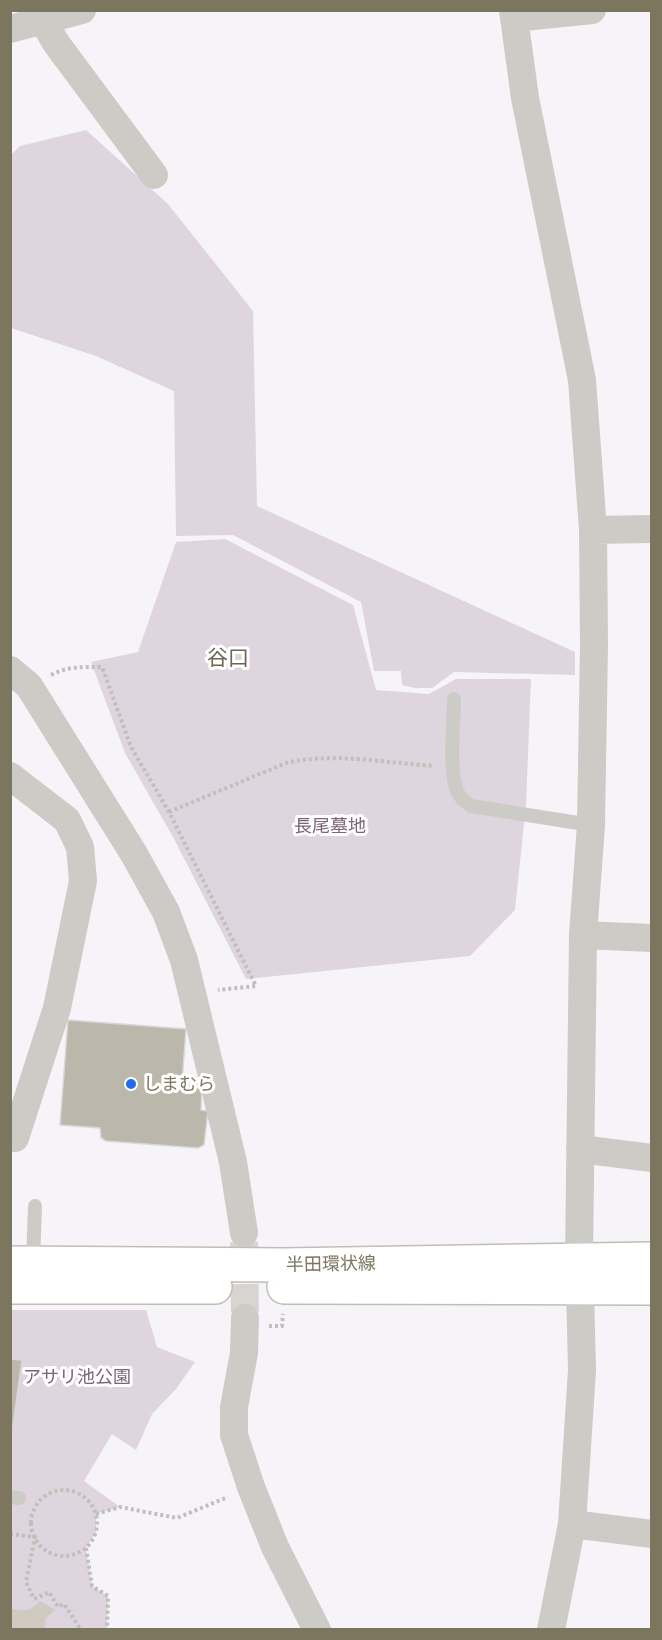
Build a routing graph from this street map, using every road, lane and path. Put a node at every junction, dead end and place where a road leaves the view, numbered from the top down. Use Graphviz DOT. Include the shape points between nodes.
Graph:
graph roads {
  1 [pos="82,10"];
  2 [pos="592,10"];
  3 [pos="514,14"];
  4 [pos="40,15"];
  5 [pos="10,29"];
  6 [pos="154,175"];
  7 [pos="651,529"];
  8 [pos="592,530"];
  9 [pos="20,678"];
  10 [pos="454,699"];
  11 [pos="453,768"];
  12 [pos="10,776"];
  13 [pos="169,812"];
  14 [pos="591,825"];
  15 [pos="583,935"];
  16 [pos="651,938"];
  17 [pos="192,992"];
  18 [pos="15,1138"];
  19 [pos="580,1149"];
  20 [pos="651,1158"];
  21 [pos="35,1206"];
  22 [pos="244,1233"];
  23 [pos="651,1259"];
  24 [pos="22,1263"];
  25 [pos="579,1273"];
  26 [pos="10,1287"];
  27 [pos="651,1288"];
  28 [pos="245,1318"];
  29 [pos="251,1487"];
  30 [pos="96,1514"];
  31 [pos="572,1524"];
  32 [pos="10,1534"];
  33 [pos="651,1534"];
  34 [pos="35,1537"];
  35 [pos="86,1548"];
  36 [pos="81,1629"];
  37 [pos="107,1629"];
  38 [pos="317,1629"];
  39 [pos="551,1629"];
  1 -- 4 [label="street"];
  2 -- 3 [label="street"];
  3 -- 8 [label="street" via="525,98 582,380"];
  4 -- 5 [label="street"];
  4 -- 6 [label="street" via="56,43"];
  7 -- 8 [label="street"];
  8 -- 14 [label="street"];
  9 -- 13 [label="path" via="76,666 102,667 131,747"];
  9 -- 17 [label="street" via="134,854 166,912"];
  10 -- 11 [label="lane"];
  11 -- 13 [label="path" via="349,759 298,760"];
  11 -- 14 [label="lane" via="456,791 471,806"];
  12 -- 18 [label="street" via="67,820 80,847 83,881 57,1008"];
  13 -- 17 [label="path" via="256,986"];
  14 -- 15 [label="street"];
  15 -- 16 [label="street"];
  15 -- 19 [label="street"];
  17 -- 22 [label="street" via="233,1162"];
  19 -- 20 [label="street"];
  19 -- 25 [label="street"];
  21 -- 24 [label="lane"];
  23 -- 25 [label="main road, 半田環状線"];
  24 -- 25 [label="main road, 半田環状線"];
  25 -- 26 [label="main road, 半田環状線"];
  25 -- 27 [label="main road, 半田環状線"];
  25 -- 31 [label="street" via="582,1370"];
  28 -- 29 [label="street" via="234,1435"];
  29 -- 30 [label="path" via="177,1518 120,1507"];
  29 -- 38 [label="street" via="275,1547"];
  30 -- 34 [label="path" via="92,1505 76,1492 56,1491 34,1510"];
  30 -- 35 [label="path" via="96,1532"];
  31 -- 33 [label="street"];
  31 -- 39 [label="street"];
  32 -- 34 [label="path"];
  34 -- 35 [label="path" via="40,1546 58,1556"];
  34 -- 36 [label="path" via="26,1582 34,1599 49,1592 58,1607 64,1604"];
  35 -- 37 [label="path" via="92,1586 108,1596"];
}
